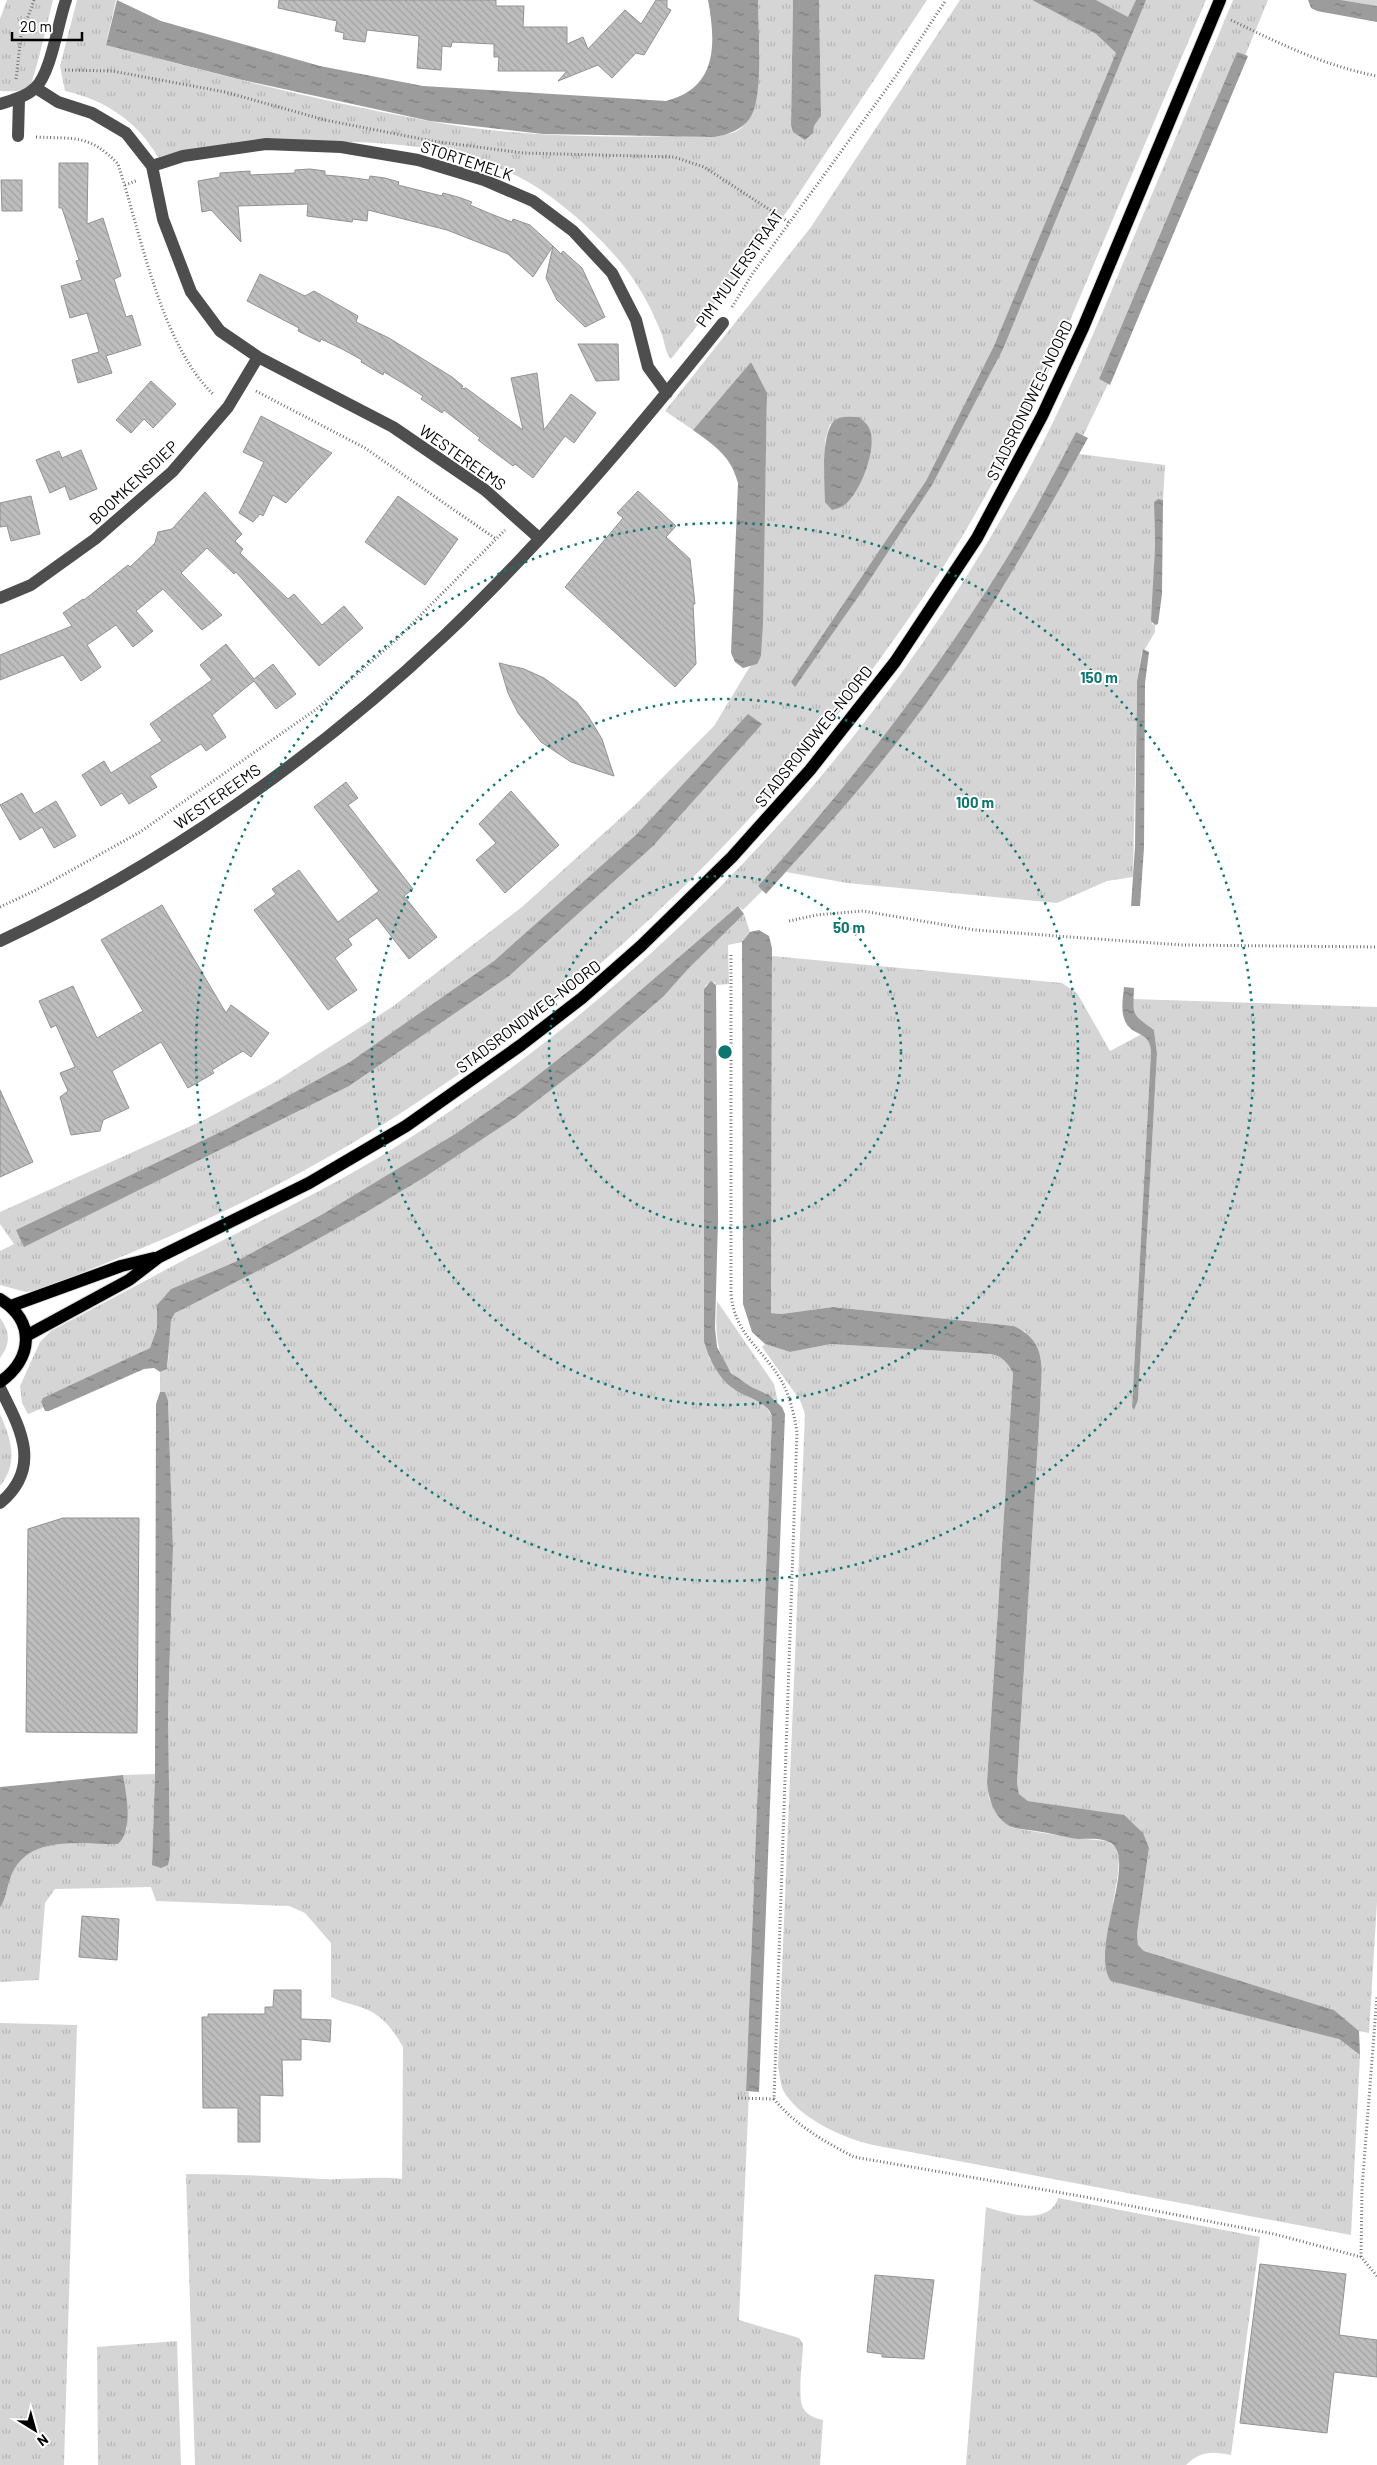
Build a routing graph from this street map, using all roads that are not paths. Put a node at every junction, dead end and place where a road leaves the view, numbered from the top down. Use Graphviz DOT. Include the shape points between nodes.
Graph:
graph roads {
  1 [pos="66,0"];
  2 [pos="1217,6"];
  3 [pos="36,88"];
  4 [pos="16,99"];
  5 [pos="0,104"];
  6 [pos="18,136"];
  7 [pos="152,166"];
  8 [pos="723,323"];
  9 [pos="258,357"];
  10 [pos="666,393"];
  11 [pos="539,538"];
  12 [pos="0,598"];
  13 [pos="0,941"];
  14 [pos="159,1258"];
  15 [pos="0,1299"];
  16 [pos="12,1306"];
  17 [pos="26,1336"];
  18 [pos="0,1382"];
  19 [pos="0,1388"];
  20 [pos="0,1503"];
  1 -- 3 [label="street" via="47,69"];
  2 -- 14 [label="main road, STADSRONDWEG-NOORD" via="1084,328 1010,477 977,538 895,662 810,770 732,858 641,946 582,998 521,1045 406,1126 309,1183"];
  3 -- 4 [label="street"];
  3 -- 7 [label="street, WESTEREEMS" via="58,102 92,113 126,133"];
  4 -- 5 [label="street"];
  4 -- 6 [label="street"];
  7 -- 9 [label="street, WESTEREEMS" via="163,219 191,292 220,330"];
  7 -- 10 [label="street, STORTEMELK" via="183,156 266,144 341,147 418,160 484,180 533,201 573,231 612,273 636,320 648,367"];
  8 -- 10 [label="street, PIM MULIERSTRAAT"];
  9 -- 11 [label="street, WESTEREEMS" via="393,428 485,490"];
  9 -- 12 [label="street, BOOMKENSDIEP" via="228,408 172,472 95,540 31,585"];
  10 -- 11 [label="street, PIM MULIERSTRAAT"];
  11 -- 13 [label="street, WESTEREEMS" via="444,636 361,708 253,793 147,863 45,920"];
  14 -- 16 [label="main road, STADSRONDWEG-NOORD" via="121,1266"];
  14 -- 17 [label="main road, STADSRONDWEG-NOORD" via="129,1280"];
  15 -- 16 [label="main road"];
  16 -- 17 [label="main road" via="22,1319"];
  17 -- 18 [label="main road" via="24,1356 14,1372"];
  19 -- 20 [label="street" via="25,1446 19,1480"];
}
